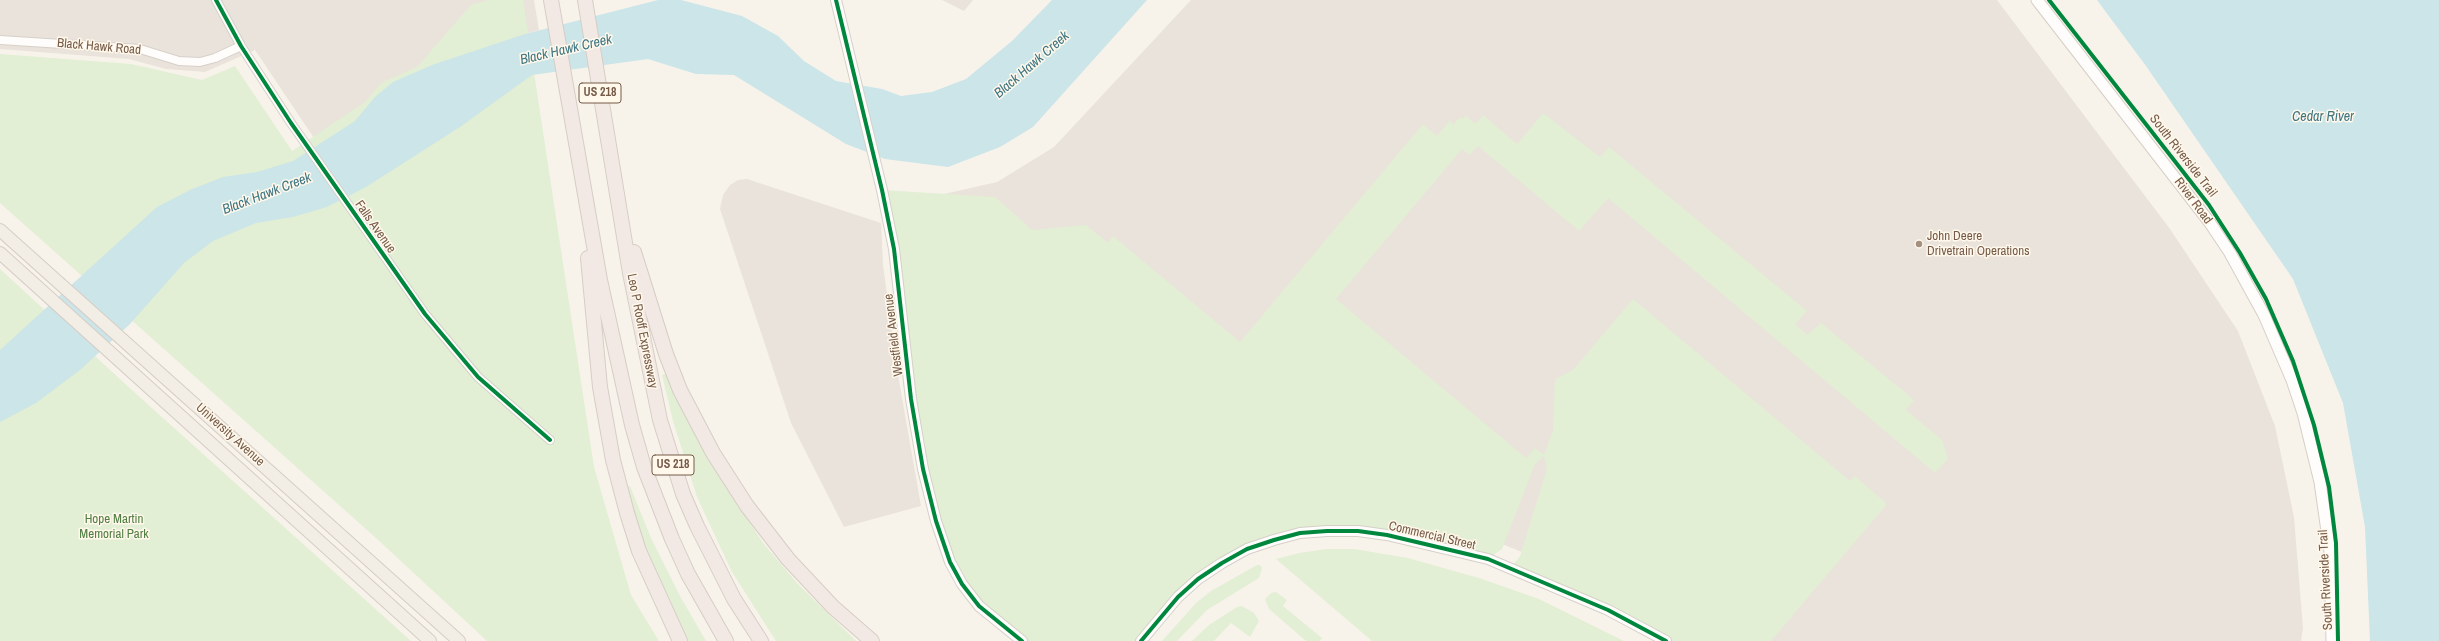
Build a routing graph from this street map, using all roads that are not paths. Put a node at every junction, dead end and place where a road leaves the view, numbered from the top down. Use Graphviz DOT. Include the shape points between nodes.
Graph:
graph roads {
  1 [pos="216,0"];
  2 [pos="551,0"];
  3 [pos="584,0"];
  4 [pos="836,0"];
  5 [pos="2037,0"];
  6 [pos="0,40"];
  7 [pos="241,46"];
  8 [pos="0,230"];
  9 [pos="0,253"];
  10 [pos="635,271"];
  11 [pos="595,282"];
  12 [pos="550,440"];
  13 [pos="430,641"];
  14 [pos="459,641"];
  15 [pos="680,641"];
  16 [pos="726,641"];
  17 [pos="761,641"];
  18 [pos="872,641"];
  19 [pos="1022,641"];
  20 [pos="1141,641"];
  21 [pos="1666,641"];
  22 [pos="2332,641"];
  1 -- 7 [label="street, Falls Avenue"];
  2 -- 11 [label="highway, US 218" via="579,162"];
  3 -- 10 [label="highway, US 218" via="616,186"];
  4 -- 19 [label="street, Westfield Avenue" via="894,249 912,407 922,469 936,521 950,562 962,584 979,606"];
  5 -- 22 [label="main road, River Road" via="2210,223 2267,321 2301,407 2320,482 2330,552"];
  6 -- 7 [label="street, Black Hawk Road" via="140,49 179,61 200,62"];
  7 -- 12 [label="street, Falls Avenue" via="291,123 425,314 478,377"];
  8 -- 14 [label="main road, University Avenue"];
  9 -- 13 [label="main road, University Avenue"];
  10 -- 17 [label="highway, Leo P Rooff Expressway / US 218" via="660,420 683,494 712,559"];
  10 -- 18 [label="highway" via="680,390 730,481 788,559 833,607"];
  11 -- 15 [label="highway" via="600,387 613,460 626,513 651,581"];
  11 -- 16 [label="highway, US 218" via="644,467 688,574"];
  20 -- 21 [label="street, Commercial Street" via="1178,597 1198,579 1222,563 1247,549 1274,540 1300,533 1327,531 1358,531 1387,535 1488,559 1608,610"];
}
